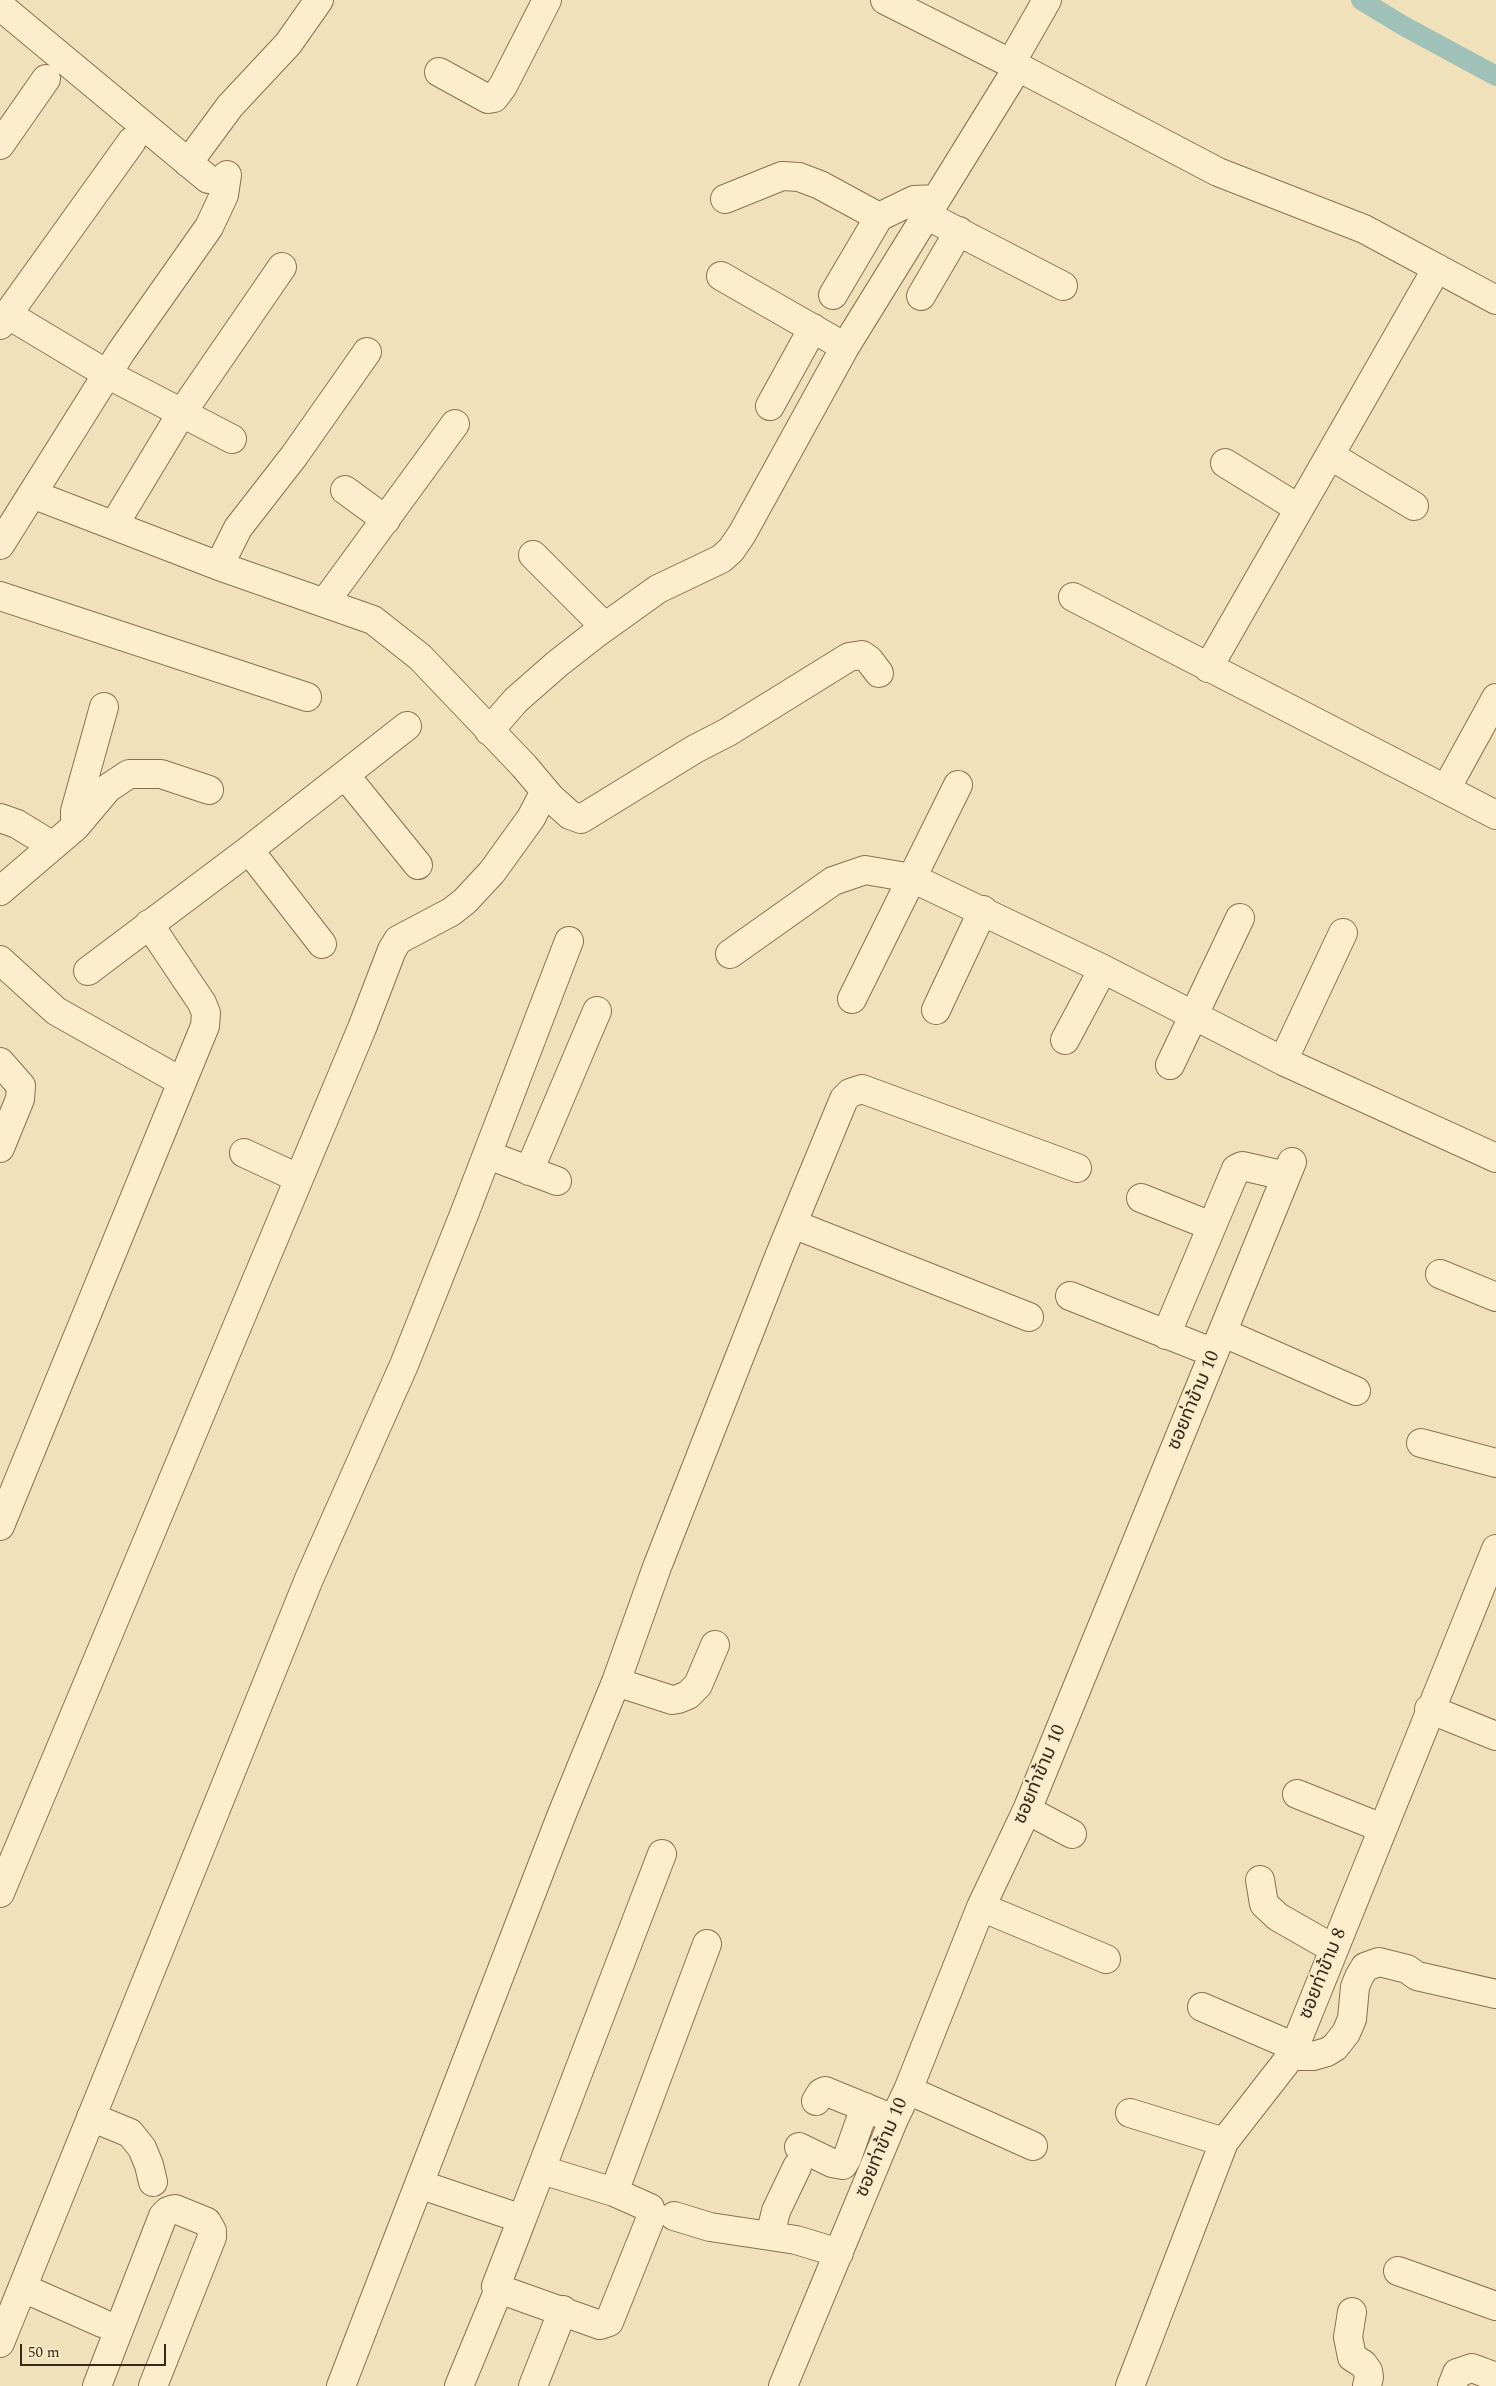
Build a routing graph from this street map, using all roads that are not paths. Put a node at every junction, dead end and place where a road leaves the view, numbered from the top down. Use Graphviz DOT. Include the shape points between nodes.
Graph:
graph roads {
  1 [pos="319,0"];
  2 [pos="547,0"];
  3 [pos="885,0"];
  4 [pos="1047,0"];
  5 [pos="0,6"];
  6 [pos="1015,65"];
  7 [pos="439,72"];
  8 [pos="46,79"];
  9 [pos="132,141"];
  10 [pos="0,144"];
  11 [pos="208,172"];
  12 [pos="726,199"];
  13 [pos="931,207"];
  14 [pos="879,217"];
  15 [pos="959,231"];
  16 [pos="282,267"];
  17 [pos="1437,268"];
  18 [pos="721,276"];
  19 [pos="1063,286"];
  20 [pos="833,294"];
  21 [pos="921,296"];
  22 [pos="1496,300"];
  23 [pos="4,320"];
  24 [pos="813,328"];
  25 [pos="845,347"];
  26 [pos="367,352"];
  27 [pos="107,374"];
  28 [pos="770,406"];
  29 [pos="181,414"];
  30 [pos="456,424"];
  31 [pos="232,439"];
  32 [pos="1331,456"];
  33 [pos="1225,463"];
  34 [pos="345,490"];
  35 [pos="32,494"];
  36 [pos="1414,506"];
  37 [pos="1298,508"];
  38 [pos="386,520"];
  39 [pos="114,525"];
  40 [pos="0,545"];
  41 [pos="533,555"];
  42 [pos="219,566"];
  43 [pos="0,596"];
  44 [pos="1073,597"];
  45 [pos="325,602"];
  46 [pos="604,627"];
  47 [pos="1208,668"];
  48 [pos="879,673"];
  49 [pos="307,697"];
  50 [pos="1496,698"];
  51 [pos="104,707"];
  52 [pos="407,726"];
  53 [pos="489,731"];
  54 [pos="345,775"];
  55 [pos="958,785"];
  56 [pos="1446,788"];
  57 [pos="209,790"];
  58 [pos="545,791"];
  59 [pos="1496,814"];
  60 [pos="0,818"];
  61 [pos="75,827"];
  62 [pos="53,846"];
  63 [pos="249,850"];
  64 [pos="418,865"];
  65 [pos="912,878"];
  66 [pos="0,891"];
  67 [pos="983,910"];
  68 [pos="1240,918"];
  69 [pos="149,924"];
  70 [pos="1343,933"];
  71 [pos="569,942"];
  72 [pos="322,944"];
  73 [pos="730,954"];
  74 [pos="0,960"];
  75 [pos="1103,969"];
  76 [pos="88,971"];
  77 [pos="852,999"];
  78 [pos="936,1010"];
  79 [pos="597,1011"];
  80 [pos="1194,1015"];
  81 [pos="1064,1040"];
  82 [pos="0,1062"];
  83 [pos="1283,1062"];
  84 [pos="1170,1065"];
  85 [pos="182,1082"];
  86 [pos="0,1148"];
  87 [pos="244,1152"];
  88 [pos="488,1155"];
  89 [pos="1496,1158"];
  90 [pos="1077,1168"];
  91 [pos="529,1171"];
  92 [pos="298,1178"];
  93 [pos="557,1181"];
  94 [pos="1141,1198"];
  95 [pos="793,1224"];
  96 [pos="1211,1226"];
  97 [pos="1440,1274"];
  98 [pos="1070,1296"];
  99 [pos="1496,1297"];
  100 [pos="1029,1317"];
  101 [pos="1166,1335"];
  102 [pos="1219,1343"];
  103 [pos="1356,1391"];
  104 [pos="1421,1443"];
  105 [pos="1496,1463"];
  106 [pos="0,1526"];
  107 [pos="1496,1549"];
  108 [pos="1486,1599"];
  109 [pos="715,1645"];
  110 [pos="616,1682"];
  111 [pos="1429,1709"];
  112 [pos="1496,1736"];
  113 [pos="1296,1794"];
  114 [pos="1027,1810"];
  115 [pos="1382,1828"];
  116 [pos="1072,1834"];
  117 [pos="662,1854"];
  118 [pos="1260,1880"];
  119 [pos="0,1893"];
  120 [pos="981,1907"];
  121 [pos="707,1944"];
  122 [pos="1334,1949"];
  123 [pos="1106,1958"];
  124 [pos="1496,1994"];
  125 [pos="1202,2007"];
  126 [pos="1293,2051"];
  127 [pos="908,2090"];
  128 [pos="816,2101"];
  129 [pos="865,2107"];
  130 [pos="1130,2113"];
  131 [pos="91,2117"];
  132 [pos="894,2119"];
  133 [pos="1224,2142"];
  134 [pos="1033,2146"];
  135 [pos="542,2170"];
  136 [pos="152,2182"];
  137 [pos="420,2184"];
  138 [pos="614,2192"];
  139 [pos="674,2216"];
  140 [pos="522,2219"];
  141 [pos="770,2236"];
  142 [pos="838,2253"];
  143 [pos="1398,2271"];
  144 [pos="24,2288"];
  145 [pos="499,2289"];
  146 [pos="1496,2306"];
  147 [pos="563,2310"];
  148 [pos="1352,2312"];
  149 [pos="102,2323"];
  150 [pos="0,2343"];
  151 [pos="1496,2377"];
  152 [pos="97,2386"];
  153 [pos="153,2386"];
  154 [pos="341,2386"];
  155 [pos="459,2386"];
  156 [pos="533,2386"];
  157 [pos="783,2386"];
  158 [pos="1130,2386"];
  159 [pos="1367,2386"];
  160 [pos="1452,2386"];
  1 -- 11 [label="street" via="288,44 230,106"];
  2 -- 7 [label="street" via="494,98 488,99"];
  3 -- 6 [label="street"];
  4 -- 6 [label="street"];
  5 -- 11 [label="street"];
  6 -- 13 [label="street"];
  6 -- 17 [label="street" via="1218,172 1364,229"];
  8 -- 10 [label="street"];
  9 -- 23 [label="street"];
  11 -- 27 [label="street" via="224,195 209,228"];
  12 -- 14 [label="street" via="782,176 799,177"];
  13 -- 14 [label="street" via="914,200"];
  13 -- 15 [label="street"];
  13 -- 25 [label="street"];
  14 -- 20 [label="street"];
  15 -- 19 [label="street"];
  15 -- 21 [label="street"];
  16 -- 29 [label="street"];
  17 -- 22 [label="street"];
  17 -- 32 [label="street"];
  18 -- 24 [label="street"];
  23 -- 27 [label="street"];
  24 -- 25 [label="street"];
  24 -- 28 [label="street"];
  25 -- 46 [label="street" via="731,550 721,560 658,589"];
  26 -- 42 [label="street" via="294,456 238,528"];
  27 -- 29 [label="street"];
  27 -- 35 [label="street"];
  29 -- 31 [label="street"];
  29 -- 39 [label="street"];
  30 -- 38 [label="street"];
  32 -- 36 [label="street"];
  32 -- 37 [label="street"];
  33 -- 37 [label="street"];
  34 -- 38 [label="street"];
  35 -- 39 [label="street"];
  35 -- 40 [label="street"];
  37 -- 47 [label="street"];
  38 -- 45 [label="street"];
  39 -- 42 [label="street"];
  41 -- 46 [label="street"];
  42 -- 45 [label="street"];
  43 -- 49 [label="street"];
  44 -- 47 [label="street"];
  45 -- 53 [label="street" via="372,620 388,630 420,657"];
  46 -- 53 [label="street" via="516,700"];
  47 -- 56 [label="street"];
  48 -- 58 [label="street" via="862,655 849,657 581,819 570,815"];
  50 -- 56 [label="street"];
  51 -- 61 [label="street" via="75,810"];
  52 -- 54 [label="street"];
  53 -- 58 [label="street"];
  54 -- 63 [label="street"];
  54 -- 64 [label="street"];
  55 -- 65 [label="street"];
  56 -- 59 [label="street"];
  57 -- 61 [label="street" via="161,774 129,774 104,792"];
  58 -- 92 [label="street" via="531,818 492,872 465,901 398,940"];
  60 -- 62 [label="street" via="17,824"];
  61 -- 62 [label="street"];
  62 -- 66 [label="street"];
  63 -- 69 [label="street"];
  63 -- 72 [label="street"];
  65 -- 67 [label="street"];
  65 -- 73 [label="street" via="865,870 833,881"];
  65 -- 77 [label="street"];
  67 -- 75 [label="street"];
  67 -- 78 [label="street"];
  68 -- 80 [label="street"];
  69 -- 76 [label="street"];
  69 -- 85 [label="street" via="206,1013 206,1026"];
  70 -- 83 [label="street"];
  71 -- 88 [label="street"];
  74 -- 85 [label="street" via="56,1011"];
  75 -- 80 [label="street"];
  75 -- 81 [label="street"];
  79 -- 91 [label="street"];
  80 -- 83 [label="street"];
  80 -- 84 [label="street"];
  82 -- 86 [label="street" via="21,1086 20,1099"];
  83 -- 89 [label="street"];
  85 -- 106 [label="street"];
  87 -- 92 [label="street"];
  88 -- 91 [label="street"];
  88 -- 131 [label="street" via="404,1365 309,1579"];
  90 -- 95 [label="street" via="857,1089 844,1099"];
  91 -- 93 [label="street"];
  92 -- 119 [label="street"];
  94 -- 96 [label="street"];
  95 -- 100 [label="street"];
  95 -- 110 [label="street" via="657,1567"];
  96 -- 101 [label="street"];
  96 -- 102 [label="street, ซอยท่าข้าม 10" via="1236,1169 1242,1166 1289,1169"];
  97 -- 99 [label="street"];
  98 -- 101 [label="street"];
  101 -- 102 [label="street"];
  102 -- 103 [label="street"];
  102 -- 114 [label="street, ซอยท่าข้าม 10"];
  104 -- 105 [label="street"];
  107 -- 108 [label="street, ซอยท่าข้าม 8"];
  108 -- 111 [label="street, ซอยท่าข้าม 8"];
  109 -- 110 [label="street" via="698,1685 678,1699 672,1700"];
  110 -- 137 [label="street"];
  111 -- 112 [label="street"];
  111 -- 115 [label="street, ซอยท่าข้าม 8"];
  113 -- 115 [label="street"];
  114 -- 116 [label="street"];
  114 -- 120 [label="street, ซอยท่าข้าม 10"];
  115 -- 122 [label="street, ซอยท่าข้าม 8"];
  117 -- 135 [label="street"];
  118 -- 122 [label="street" via="1264,1904 1278,1917"];
  120 -- 123 [label="street"];
  120 -- 127 [label="street, ซอยท่าข้าม 10"];
  121 -- 138 [label="street"];
  122 -- 126 [label="street, ซอยท่าข้าม 8"];
  124 -- 126 [label="street" via="1417,1976 1407,1969 1379,1962 1365,1967 1358,1977 1352,2019 1335,2047 1313,2056"];
  125 -- 126 [label="street"];
  126 -- 133 [label="street, ซอยท่าข้าม 8"];
  127 -- 132 [label="street, ซอยท่าข้าม 10"];
  127 -- 134 [label="street"];
  128 -- 129 [label="street" via="825,2092"];
  129 -- 132 [label="street"];
  129 -- 141 [label="street" via="848,2158 843,2164 798,2157 776,2210"];
  130 -- 133 [label="street"];
  131 -- 136 [label="street" via="130,2133 142,2148"];
  131 -- 144 [label="street"];
  132 -- 142 [label="street, ซอยท่าข้าม 10"];
  133 -- 158 [label="street, ซอยท่าข้าม 8"];
  135 -- 138 [label="street"];
  135 -- 140 [label="street"];
  137 -- 140 [label="street"];
  137 -- 154 [label="street"];
  138 -- 147 [label="street" via="650,2208 652,2215 609,2322 600,2325"];
  139 -- 141 [label="street" via="710,2227"];
  140 -- 145 [label="street" via="496,2286"];
  141 -- 142 [label="street"];
  142 -- 157 [label="street, ซอยท่าข้าม 10"];
  143 -- 146 [label="street"];
  144 -- 149 [label="street"];
  144 -- 150 [label="street"];
  145 -- 147 [label="street"];
  145 -- 155 [label="street"];
  147 -- 156 [label="street"];
  148 -- 159 [label="street" via="1348,2337 1352,2357 1368,2370"];
  151 -- 160 [label="street" via="1472,2368 1457,2374"];
  152 -- 153 [label="street" via="163,2216 176,2209 207,2222 212,2237"];
}
